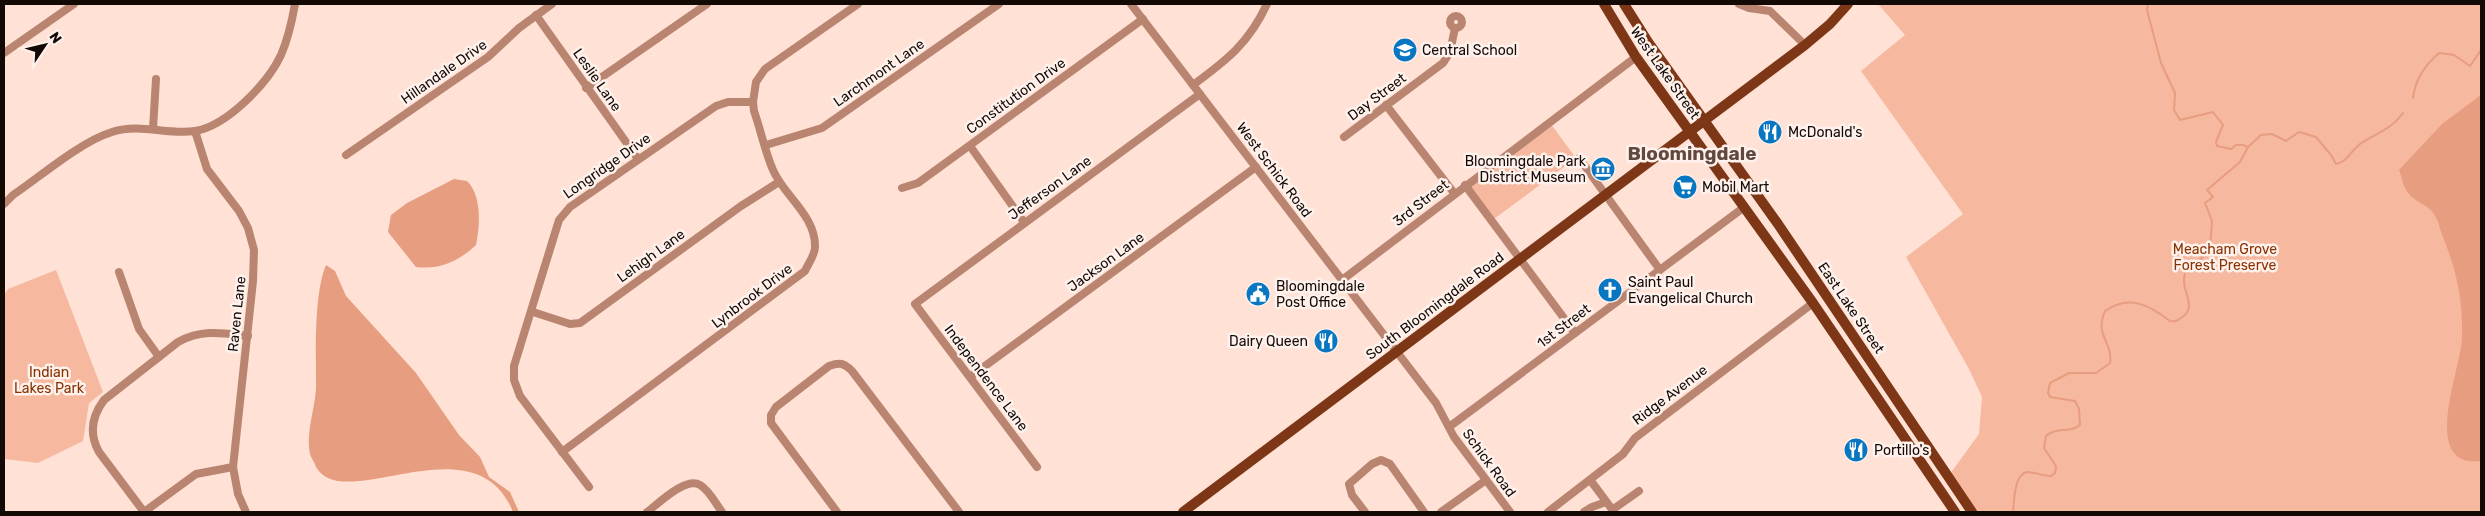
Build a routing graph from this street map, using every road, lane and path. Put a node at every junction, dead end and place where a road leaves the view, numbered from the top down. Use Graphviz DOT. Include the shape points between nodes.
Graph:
graph roads {
  1 [pos="74,4"];
  2 [pos="295,4"];
  3 [pos="552,4"];
  4 [pos="707,4"];
  5 [pos="858,4"];
  6 [pos="999,4"];
  7 [pos="1131,4"];
  8 [pos="1267,4"];
  9 [pos="1604,4"];
  10 [pos="1624,4"];
  11 [pos="1739,4"];
  12 [pos="1848,4"];
  13 [pos="536,15"];
  14 [pos="1143,18"];
  15 [pos="1454,28"];
  16 [pos="1805,46"];
  17 [pos="4,53"];
  18 [pos="1636,58"];
  19 [pos="156,80"];
  20 [pos="1193,85"];
  21 [pos="586,88"];
  22 [pos="1200,94"];
  23 [pos="752,102"];
  24 [pos="1386,105"];
  25 [pos="1704,121"];
  26 [pos="153,129"];
  27 [pos="196,131"];
  28 [pos="1689,132"];
  29 [pos="1344,138"];
  30 [pos="766,145"];
  31 [pos="970,146"];
  32 [pos="346,155"];
  33 [pos="1579,158"];
  34 [pos="638,159"];
  35 [pos="1256,167"];
  36 [pos="779,182"];
  37 [pos="1465,185"];
  38 [pos="902,188"];
  39 [pos="1454,193"];
  40 [pos="1606,195"];
  41 [pos="4,204"];
  42 [pos="1743,208"];
  43 [pos="1024,222"];
  44 [pos="1521,259"];
  45 [pos="1660,270"];
  46 [pos="120,272"];
  47 [pos="1342,280"];
  48 [pos="1813,303"];
  49 [pos="915,304"];
  50 [pos="533,312"];
  51 [pos="1836,312"];
  52 [pos="1575,333"];
  53 [pos="248,336"];
  54 [pos="1397,352"];
  55 [pos="158,357"];
  56 [pos="970,377"];
  57 [pos="1449,428"];
  58 [pos="562,452"];
  59 [pos="232,467"];
  60 [pos="1038,467"];
  61 [pos="1486,480"];
  62 [pos="1590,481"];
  63 [pos="589,487"];
  64 [pos="1639,491"];
  65 [pos="1606,502"];
  66 [pos="1613,511"];
  67 [pos="246,512"];
  68 [pos="647,512"];
  69 [pos="722,512"];
  70 [pos="837,512"];
  71 [pos="959,512"];
  72 [pos="1183,512"];
  73 [pos="1365,512"];
  74 [pos="1424,512"];
  75 [pos="1441,512"];
  76 [pos="1510,512"];
  77 [pos="1548,512"];
  78 [pos="1584,512"];
  79 [pos="1955,512"];
  80 [pos="1972,512"];
  1 -- 17 [label="street"];
  2 -- 27 [label="street" via="284,46 269,76 232,112"];
  3 -- 13 [label="street, Hillandale Drive"];
  4 -- 21 [label="street"];
  5 -- 23 [label="street" via="765,69 756,82"];
  6 -- 30 [label="street, Larchmont Lane" via="822,128"];
  7 -- 14 [label="street, West Schick Road"];
  8 -- 20 [label="street" via="1260,20 1239,49"];
  9 -- 18 [label="main road, West Lake Street"];
  10 -- 25 [label="main road, West Lake Street"];
  11 -- 16 [label="street" via="1770,11"];
  12 -- 16 [label="main road, South Bloomingdale Road"];
  13 -- 21 [label="street, Leslie Lane"];
  13 -- 32 [label="street, Hillandale Drive" via="488,57"];
  14 -- 20 [label="street, West Schick Road"];
  14 -- 31 [label="street, Constitution Drive"];
  15 -- 24 [label="street, Day Street" via="1450,52 1442,63"];
  16 -- 25 [label="main road, South Bloomingdale Road"];
  18 -- 28 [label="main road, West Lake Street"];
  18 -- 37 [label="street, 3rd Street"];
  19 -- 26 [label="street"];
  20 -- 22 [label="street, West Schick Road"];
  21 -- 34 [label="street, Leslie Lane"];
  22 -- 35 [label="street, West Schick Road"];
  22 -- 43 [label="street, Jefferson Lane"];
  23 -- 30 [label="street, Lynbrook Drive"];
  23 -- 34 [label="street, Longridge Drive" via="728,102 716,106"];
  24 -- 29 [label="street, Day Street"];
  24 -- 39 [label="street"];
  25 -- 28 [label="main road, South Bloomingdale Road"];
  25 -- 51 [label="main road, East Lake Street"];
  26 -- 27 [label="street"];
  26 -- 41 [label="street" via="124,129 97,138"];
  27 -- 53 [label="street, Raven Lane" via="207,169 239,211 252,241 254,264"];
  28 -- 40 [label="main road, South Bloomingdale Road"];
  28 -- 42 [label="main road, East Lake Street"];
  30 -- 36 [label="street, Lynbrook Drive"];
  31 -- 38 [label="street, Constitution Drive" via="918,183"];
  31 -- 43 [label="street"];
  33 -- 40 [label="street"];
  34 -- 50 [label="street, Longridge Drive" via="563,214"];
  35 -- 47 [label="street, West Schick Road"];
  35 -- 56 [label="street, Jackson Lane"];
  36 -- 50 [label="street, Lehigh Lane" via="740,206 580,323 570,324"];
  36 -- 58 [label="street, Lynbrook Drive" via="811,228 816,248 805,271"];
  37 -- 39 [label="street, 3rd Street"];
  37 -- 44 [label="street"];
  39 -- 47 [label="street, 3rd Street"];
  40 -- 44 [label="main road, South Bloomingdale Road"];
  40 -- 45 [label="street"];
  42 -- 45 [label="street, 1st Street"];
  42 -- 48 [label="main road, East Lake Street"];
  43 -- 49 [label="street, Jefferson Lane"];
  44 -- 52 [label="street"];
  44 -- 54 [label="main road, South Bloomingdale Road"];
  45 -- 52 [label="street, 1st Street"];
  46 -- 55 [label="street" via="139,329"];
  47 -- 54 [label="street, West Schick Road"];
  48 -- 51 [label="main road" via="1821,303"];
  48 -- 62 [label="street, Ridge Avenue" via="1635,438 1623,454"];
  48 -- 79 [label="main road, East Lake Street"];
  49 -- 56 [label="street, Independence Lane"];
  50 -- 58 [label="street, Longridge Drive" via="514,366 514,380 520,396"];
  51 -- 80 [label="main road, East Lake Street"];
  52 -- 57 [label="street, 1st Street"];
  53 -- 55 [label="street" via="200,333 178,342"];
  53 -- 59 [label="street, Raven Lane"];
  54 -- 57 [label="street, Schick Road" via="1436,403"];
  54 -- 72 [label="main road, South Bloomingdale Road"];
  55 -- 59 [label="street" via="98,408 92,428 99,452 144,512 196,474"];
  56 -- 60 [label="street, Independence Lane"];
  57 -- 61 [label="street, Schick Road"];
  58 -- 63 [label="street, Longridge Drive"];
  59 -- 67 [label="street, Raven Lane"];
  61 -- 75 [label="street"];
  61 -- 76 [label="street, Schick Road"];
  62 -- 65 [label="street"];
  62 -- 77 [label="street, Ridge Avenue"];
  64 -- 66 [label="street"];
  65 -- 66 [label="street"];
  65 -- 78 [label="street"];
  68 -- 69 [label="street" via="690,482 703,487"];
  70 -- 71 [label="street" via="771,423 771,415 776,407 829,366 838,363 845,364 852,371"];
  73 -- 74 [label="street" via="1352,495 1349,484 1381,460 1390,464"];
}
